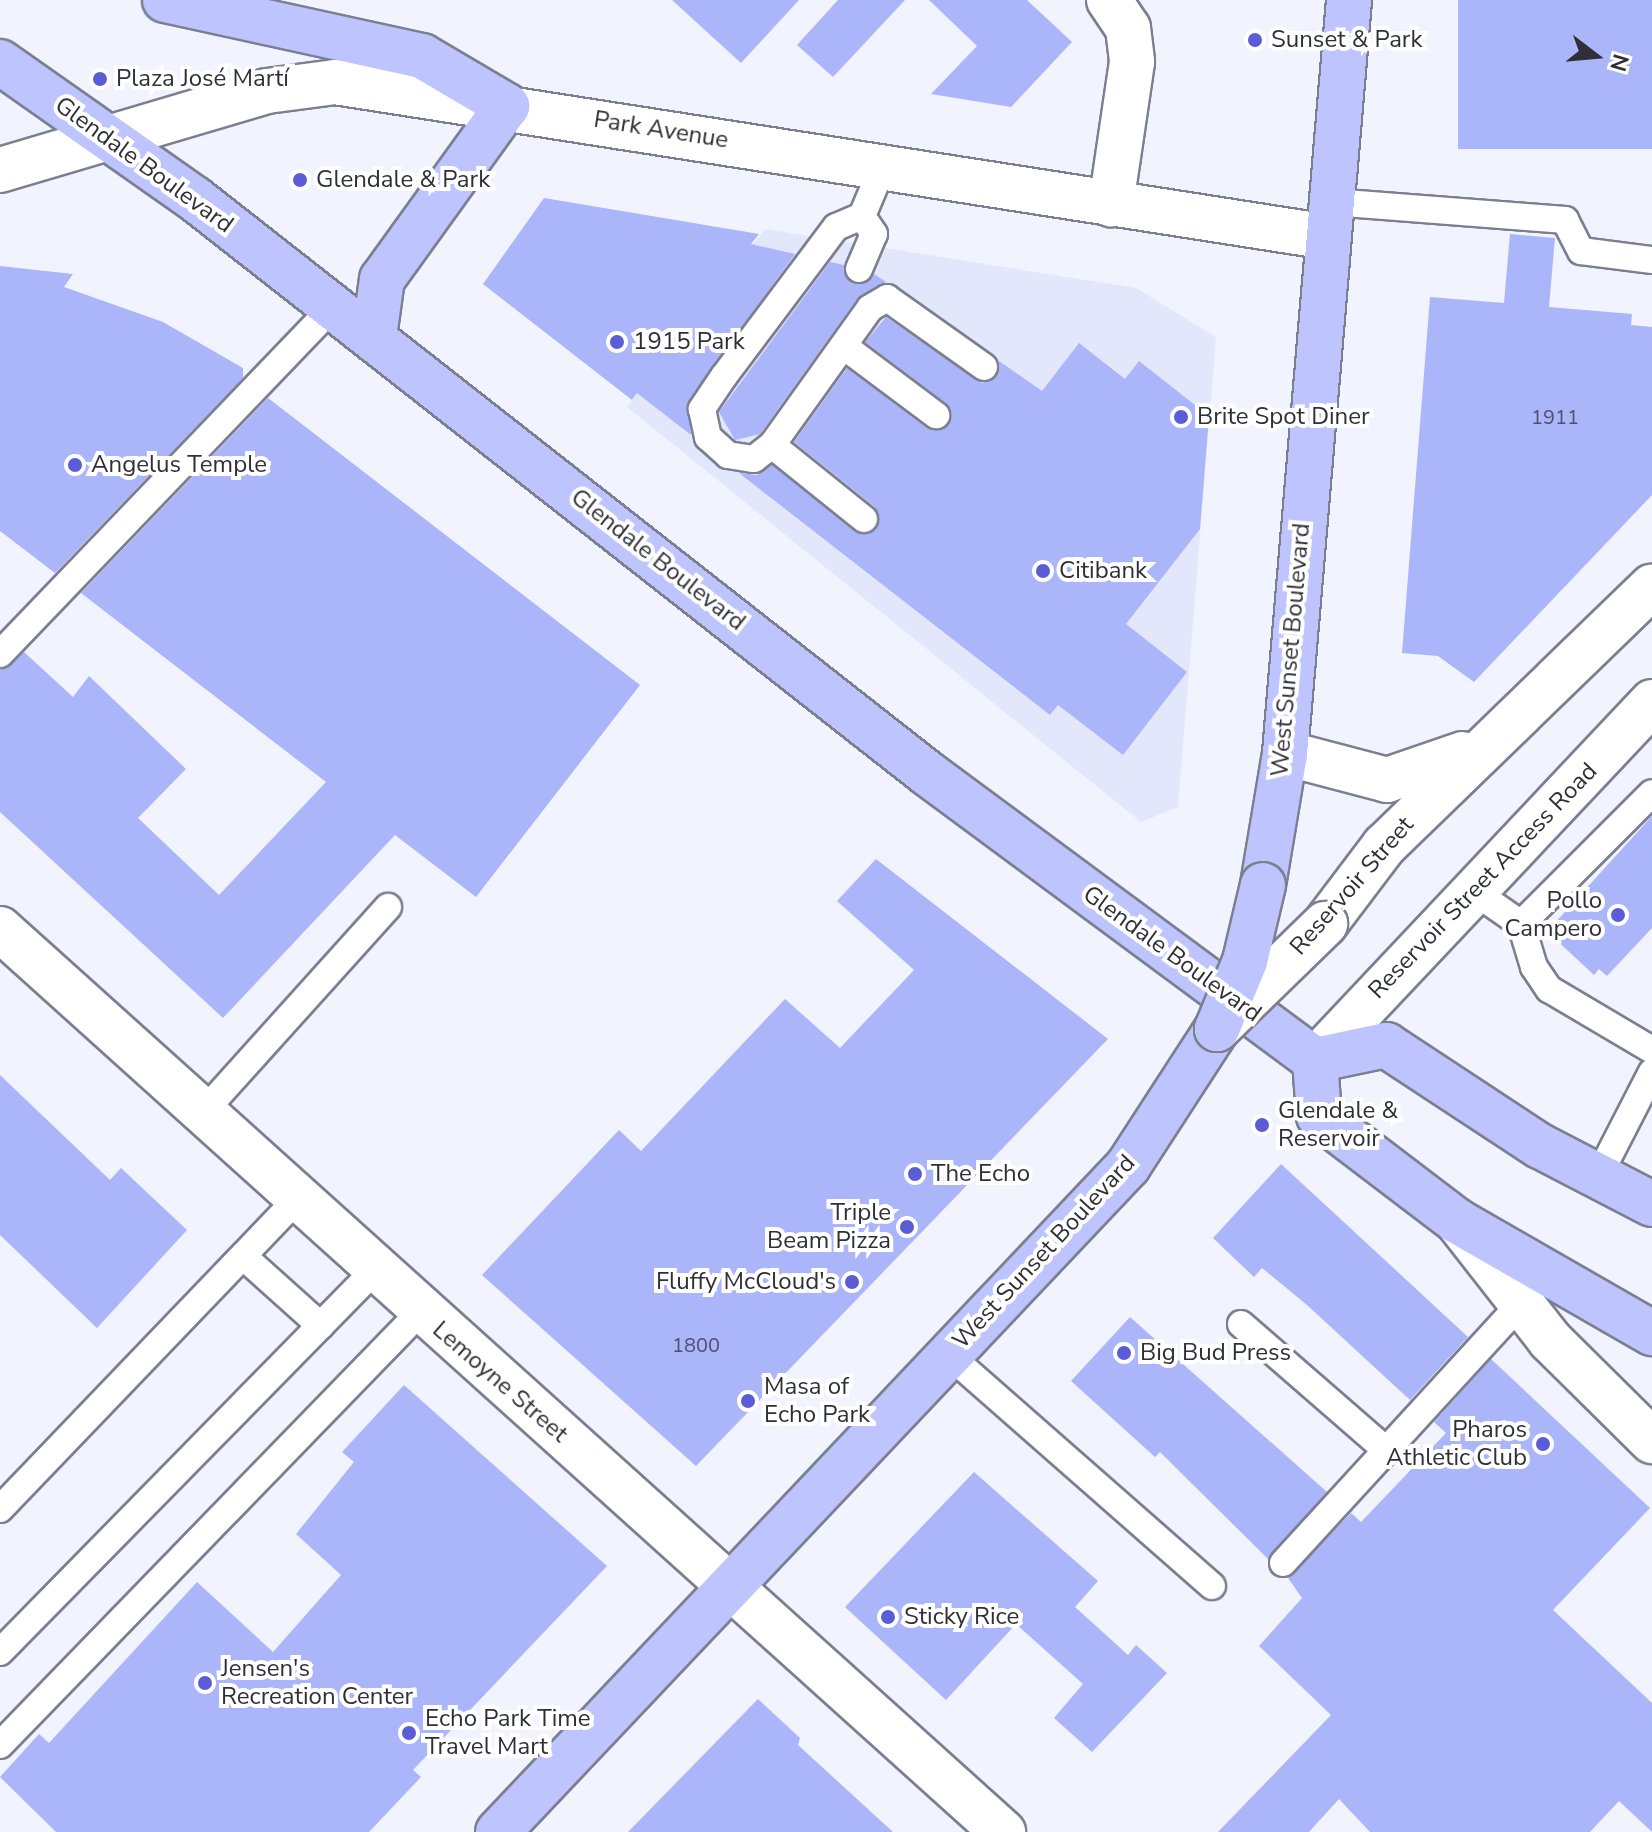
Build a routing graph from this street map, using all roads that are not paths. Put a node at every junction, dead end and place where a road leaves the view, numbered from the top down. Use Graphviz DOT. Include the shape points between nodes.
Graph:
graph roads {
  1 [pos="165,0"];
  2 [pos="1109,0"];
  3 [pos="1349,0"];
  4 [pos="0,62"];
  5 [pos="507,106"];
  6 [pos="109,137"];
  7 [pos="883,166"];
  8 [pos="0,170"];
  9 [pos="1111,204"];
  10 [pos="862,216"];
  11 [pos="1330,219"];
  12 [pos="1652,260"];
  13 [pos="859,269"];
  14 [pos="333,307"];
  15 [pos="374,337"];
  16 [pos="845,347"];
  17 [pos="984,367"];
  18 [pos="936,415"];
  19 [pos="772,445"];
  20 [pos="864,519"];
  21 [pos="1652,586"];
  22 [pos="0,654"];
  23 [pos="1652,702"];
  24 [pos="1487,743"];
  25 [pos="1285,753"];
  26 [pos="1652,793"];
  27 [pos="1475,892"];
  28 [pos="388,907"];
  29 [pos="1521,924"];
  30 [pos="0,929"];
  31 [pos="1217,1029"];
  32 [pos="1648,1040"];
  33 [pos="1315,1060"];
  34 [pos="1652,1072"];
  35 [pos="206,1109"];
  36 [pos="1598,1177"];
  37 [pos="297,1199"];
  38 [pos="1652,1204"];
  39 [pos="1457,1221"];
  40 [pos="244,1257"];
  41 [pos="374,1271"];
  42 [pos="1521,1303"];
  43 [pos="420,1312"];
  44 [pos="1241,1324"];
  45 [pos="321,1326"];
  46 [pos="1652,1333"];
  47 [pos="949,1355"];
  48 [pos="1652,1441"];
  49 [pos="1386,1450"];
  50 [pos="0,1509"];
  51 [pos="1283,1563"];
  52 [pos="732,1585"];
  53 [pos="1212,1586"];
  54 [pos="0,1652"];
  55 [pos="0,1745"];
  56 [pos="498,1832"];
  57 [pos="1003,1832"];
  1 -- 5 [label="main road" via="422,56"];
  2 -- 9 [label="street" via="1128,28 1132,62"];
  3 -- 11 [label="main road, West Sunset Boulevard"];
  4 -- 6 [label="main road, Glendale Boulevard"];
  5 -- 6 [label="street, Park Avenue" via="335,82 267,91"];
  5 -- 7 [label="street, Park Avenue"];
  5 -- 15 [label="main road" via="382,279"];
  6 -- 8 [label="street, Park Avenue"];
  6 -- 14 [label="main road, Glendale Boulevard"];
  7 -- 9 [label="street, Park Avenue"];
  7 -- 10 [label="lane"];
  9 -- 11 [label="street, Park Avenue"];
  10 -- 13 [label="lane" via="874,234"];
  10 -- 19 [label="lane" via="836,227 702,409 708,437 728,455 754,459"];
  11 -- 12 [label="lane" via="1565,220 1581,251"];
  11 -- 25 [label="main road, West Sunset Boulevard"];
  14 -- 15 [label="main road, Glendale Boulevard"];
  14 -- 22 [label="lane"];
  15 -- 33 [label="main road, Glendale Boulevard" via="927,773"];
  16 -- 17 [label="lane" via="870,308 887,298"];
  16 -- 18 [label="lane"];
  16 -- 19 [label="lane"];
  19 -- 20 [label="lane"];
  21 -- 24 [label="street, Reservoir Street"];
  23 -- 27 [label="street, Reservoir Street Access Road"];
  24 -- 25 [label="street, Reservoir Street" via="1420,775 1387,780"];
  24 -- 31 [label="street, Reservoir Street, bridge" via="1384,846 1325,924"];
  25 -- 31 [label="main road, West Sunset Boulevard, bridge" via="1245,961"];
  26 -- 29 [label="lane"];
  27 -- 29 [label="lane"];
  27 -- 33 [label="street, Reservoir Street Access Road"];
  28 -- 35 [label="lane"];
  29 -- 32 [label="lane" via="1534,967 1549,989"];
  30 -- 35 [label="street, Lemoyne Street"];
  31 -- 47 [label="main road, West Sunset Boulevard" via="1128,1166"];
  33 -- 36 [label="main road" via="1386,1045"];
  33 -- 39 [label="main road" via="1319,1116"];
  34 -- 36 [label="lane"];
  35 -- 37 [label="street, Lemoyne Street"];
  36 -- 38 [label="main road"];
  37 -- 40 [label="lane"];
  37 -- 41 [label="street, Lemoyne Street"];
  39 -- 42 [label="street"];
  39 -- 46 [label="main road"];
  40 -- 45 [label="lane"];
  40 -- 50 [label="lane"];
  41 -- 43 [label="street, Lemoyne Street"];
  41 -- 45 [label="lane"];
  42 -- 48 [label="street"];
  42 -- 49 [label="lane"];
  43 -- 52 [label="street, Lemoyne Street"];
  43 -- 55 [label="lane"];
  44 -- 49 [label="lane"];
  45 -- 54 [label="lane"];
  47 -- 52 [label="main road, West Sunset Boulevard"];
  47 -- 53 [label="lane"];
  49 -- 51 [label="lane"];
  52 -- 56 [label="main road, West Sunset Boulevard"];
  52 -- 57 [label="street, Lemoyne Street"];
}
